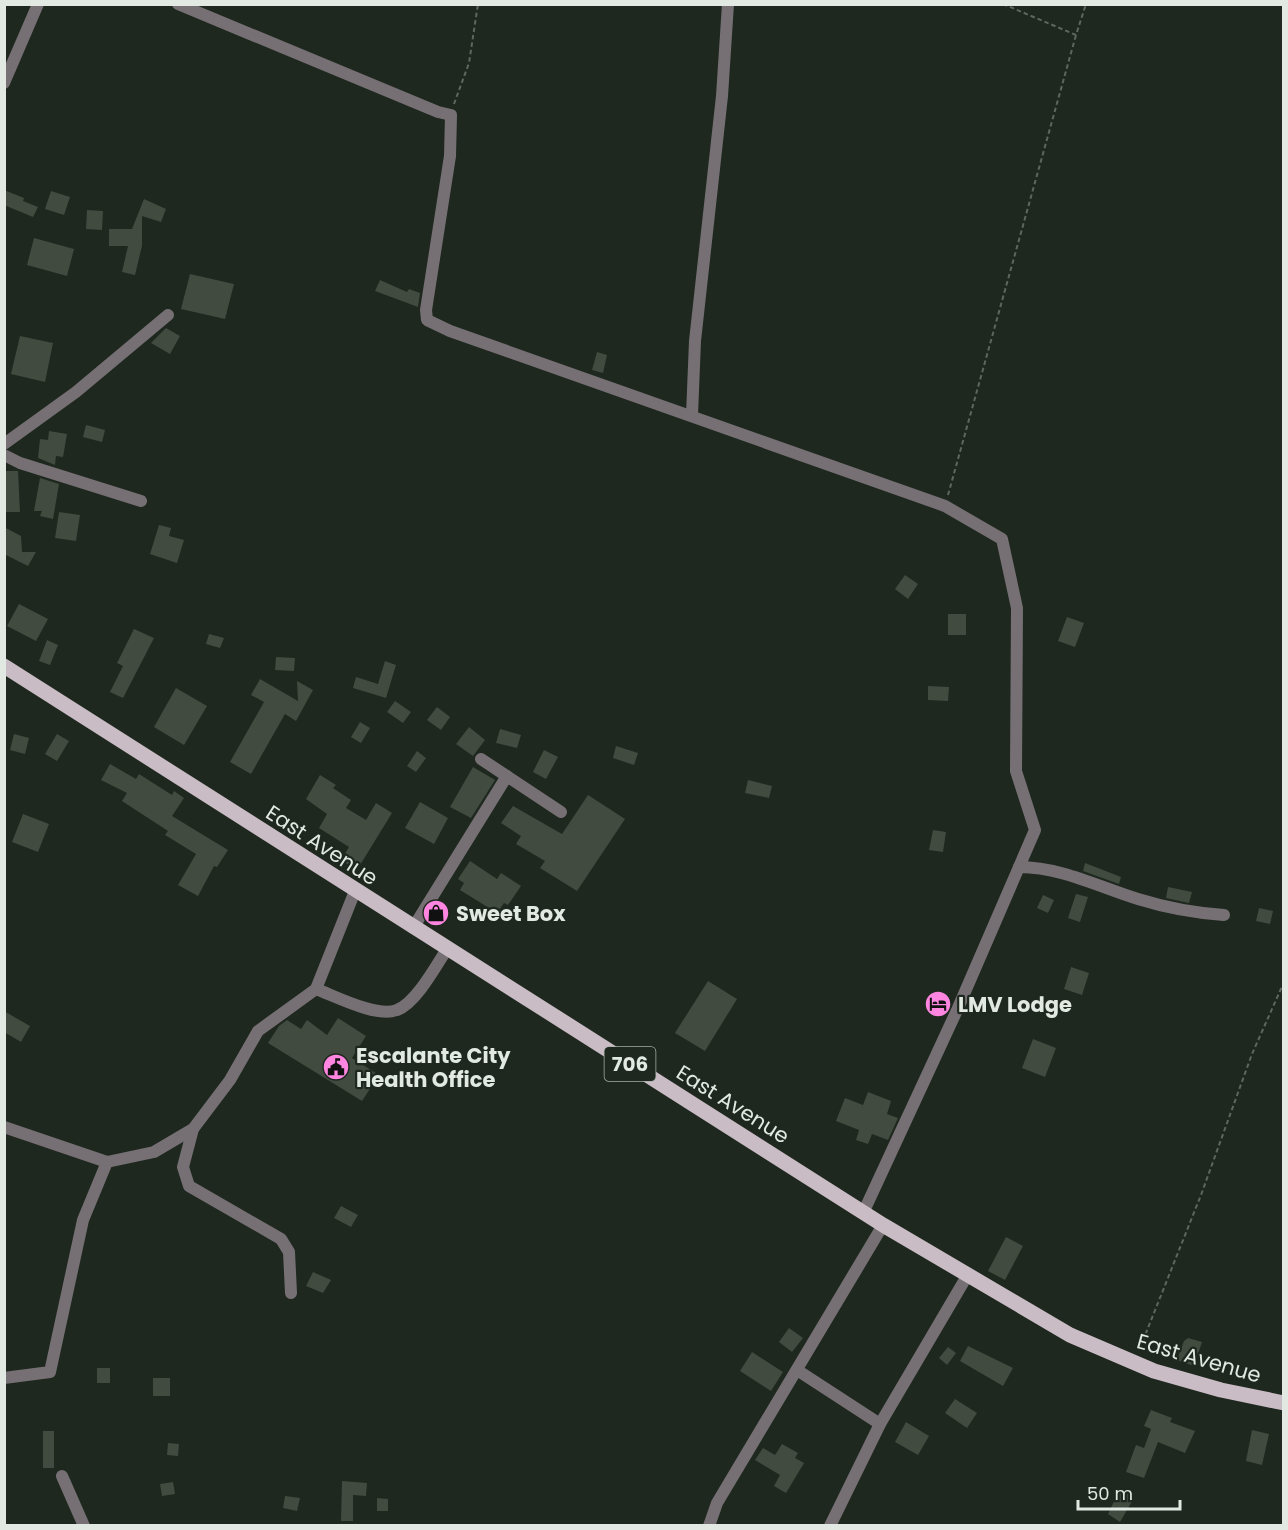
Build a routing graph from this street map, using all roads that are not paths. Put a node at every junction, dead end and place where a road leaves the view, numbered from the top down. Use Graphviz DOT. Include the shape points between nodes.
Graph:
graph roads {
  1 [pos="38,4"];
  2 [pos="178,4"];
  3 [pos="728,4"];
  4 [pos="4,83"];
  5 [pos="168,315"];
  6 [pos="692,415"];
  7 [pos="4,444"];
  8 [pos="4,455"];
  9 [pos="141,501"];
  10 [pos="4,666"];
  11 [pos="481,759"];
  12 [pos="507,776"];
  13 [pos="561,812"];
  14 [pos="1019,867"];
  15 [pos="355,891"];
  16 [pos="1224,915"];
  17 [pos="413,928"];
  18 [pos="447,949"];
  19 [pos="316,989"];
  20 [pos="4,1127"];
  21 [pos="193,1129"];
  22 [pos="107,1162"];
  23 [pos="864,1211"];
  24 [pos="883,1225"];
  25 [pos="967,1276"];
  26 [pos="291,1293"];
  27 [pos="797,1370"];
  28 [pos="4,1378"];
  29 [pos="1284,1403"];
  30 [pos="880,1424"];
  31 [pos="62,1476"];
  32 [pos="84,1526"];
  33 [pos="709,1526"];
  34 [pos="830,1526"];
  1 -- 4 [label="street"];
  2 -- 6 [label="street" via="451,115 450,156 427,320"];
  3 -- 6 [label="street" via="695,341"];
  5 -- 7 [label="street" via="76,392"];
  6 -- 14 [label="street" via="945,506 1002,539 1017,608 1016,771 1035,830"];
  8 -- 9 [label="street"];
  10 -- 15 [label="main road, East Avenue / 706"];
  11 -- 12 [label="street"];
  12 -- 13 [label="street"];
  12 -- 17 [label="street"];
  14 -- 16 [label="street" via="1042,867 1186,912"];
  14 -- 23 [label="street"];
  15 -- 17 [label="main road, East Avenue / 706"];
  15 -- 19 [label="street"];
  17 -- 18 [label="main road, East Avenue / 706"];
  18 -- 19 [label="street" via="415,996 397,1010 377,1011"];
  18 -- 23 [label="main road, East Avenue / 706"];
  19 -- 21 [label="street" via="258,1031 230,1080"];
  20 -- 22 [label="street"];
  21 -- 22 [label="street" via="154,1152"];
  21 -- 26 [label="street" via="183,1167 189,1186 281,1239 289,1252"];
  22 -- 28 [label="street" via="83,1220 50,1372"];
  23 -- 24 [label="main road, East Avenue / 706"];
  24 -- 25 [label="main road, East Avenue / 706"];
  24 -- 27 [label="street"];
  25 -- 29 [label="main road, East Avenue / 706" via="1070,1335 1134,1363 1221,1390"];
  25 -- 30 [label="street"];
  27 -- 30 [label="street"];
  27 -- 33 [label="street" via="717,1503"];
  30 -- 34 [label="street"];
  31 -- 32 [label="street"];
}
